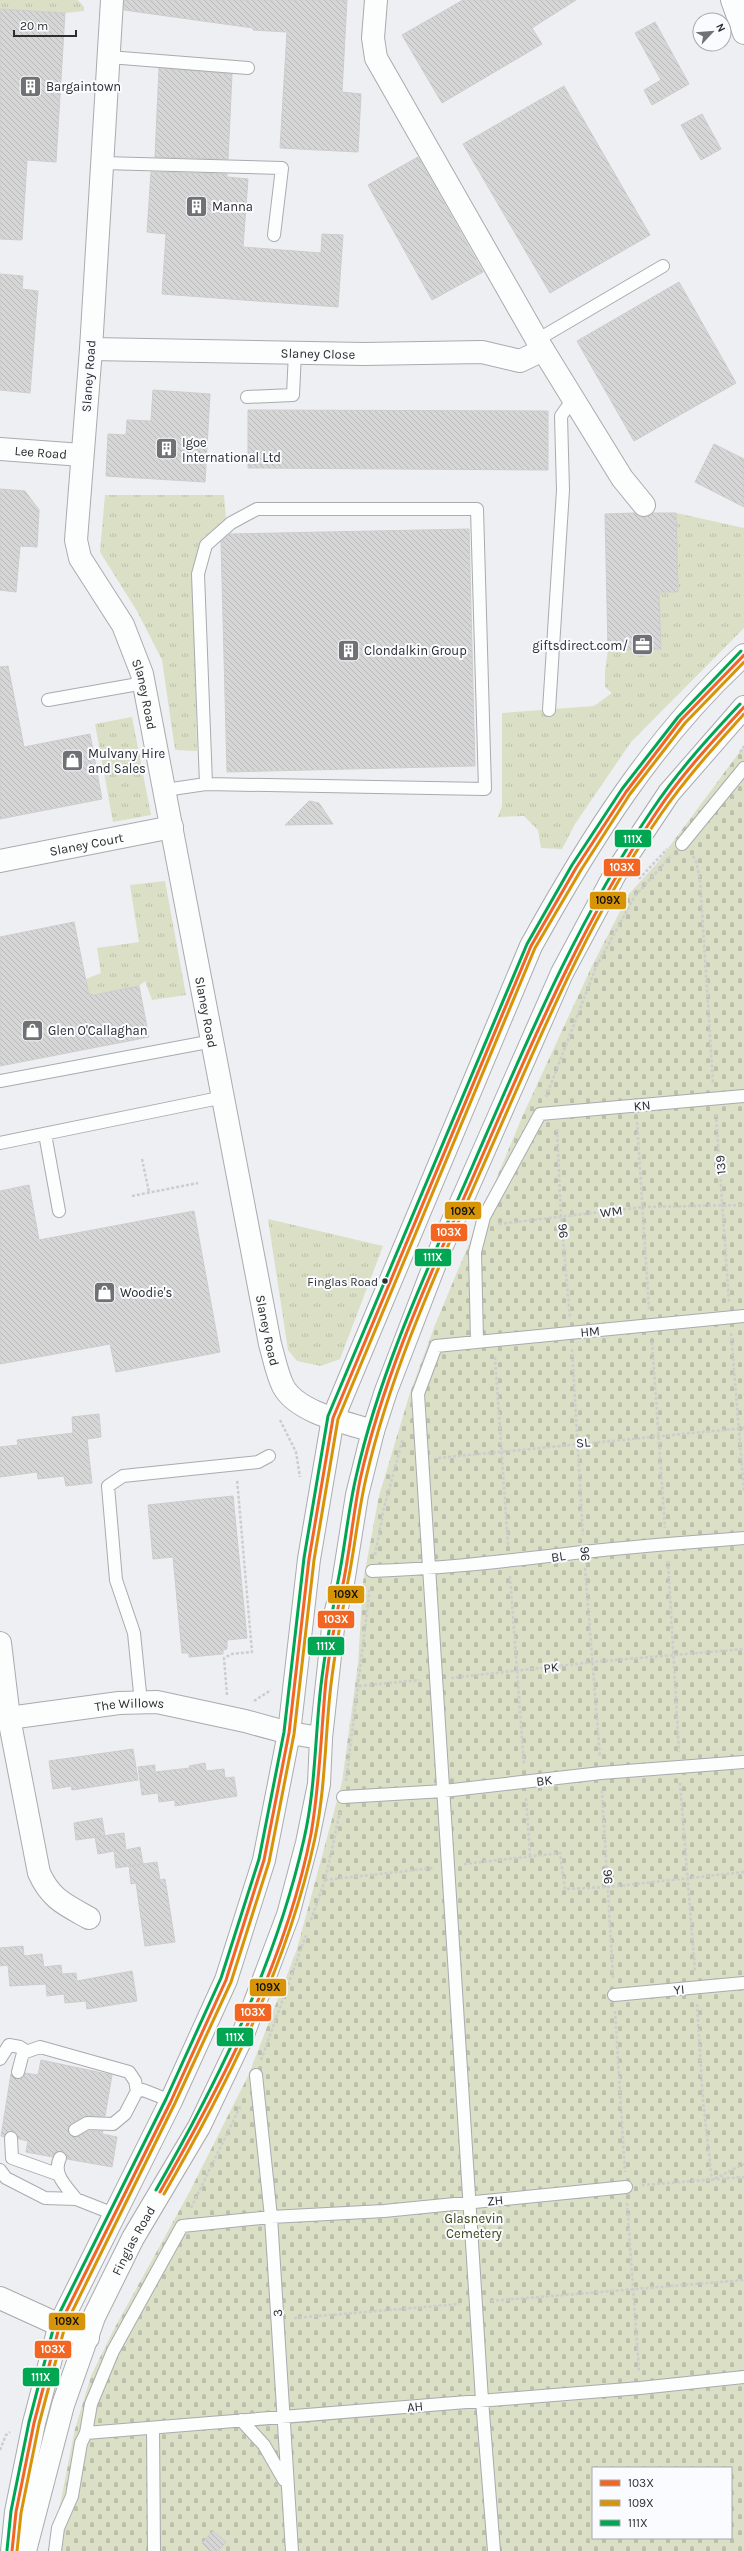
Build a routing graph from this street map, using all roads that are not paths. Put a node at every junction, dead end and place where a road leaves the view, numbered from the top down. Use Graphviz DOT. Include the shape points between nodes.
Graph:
graph roads {
  1 [pos="112,0"];
  2 [pos="376,0"];
  3 [pos="732,0"];
  4 [pos="744,32"];
  5 [pos="109,57"];
  6 [pos="248,68"];
  7 [pos="103,163"];
  8 [pos="274,235"];
  9 [pos="663,266"];
  10 [pos="540,345"];
  11 [pos="91,349"];
  12 [pos="295,352"];
  13 [pos="247,397"];
  14 [pos="573,398"];
  15 [pos="0,449"];
  16 [pos="82,455"];
  17 [pos="644,505"];
  18 [pos="744,655"];
  19 [pos="144,683"];
  20 [pos="48,700"];
  21 [pos="744,707"];
  22 [pos="549,710"];
  23 [pos="744,768"];
  24 [pos="206,784"];
  25 [pos="165,790"];
  26 [pos="172,827"];
  27 [pos="682,844"];
  28 [pos="0,861"];
  29 [pos="213,1041"];
  30 [pos="0,1081"];
  31 [pos="744,1096"];
  32 [pos="224,1097"];
  33 [pos="45,1134"];
  34 [pos="0,1143"];
  35 [pos="59,1211"];
  36 [pos="744,1316"];
  37 [pos="478,1341"];
  38 [pos="332,1418"];
  39 [pos="373,1431"];
  40 [pos="269,1456"];
  41 [pos="744,1538"];
  42 [pos="429,1569"];
  43 [pos="372,1571"];
  44 [pos="0,1644"];
  45 [pos="141,1702"];
  46 [pos="9,1718"];
  47 [pos="289,1733"];
  48 [pos="321,1738"];
  49 [pos="744,1762"];
  50 [pos="444,1791"];
  51 [pos="343,1797"];
  52 [pos="89,1918"];
  53 [pos="744,1983"];
  54 [pos="614,1995"];
  55 [pos="26,2052"];
  56 [pos="0,2059"];
  57 [pos="18,2072"];
  58 [pos="256,2075"];
  59 [pos="137,2091"];
  60 [pos="171,2101"];
  61 [pos="75,2130"];
  62 [pos="11,2138"];
  63 [pos="60,2158"];
  64 [pos="0,2170"];
  65 [pos="57,2174"];
  66 [pos="626,2187"];
  67 [pos="76,2199"];
  68 [pos="470,2203"];
  69 [pos="114,2214"];
  70 [pos="270,2217"];
  71 [pos="2,2303"];
  72 [pos="60,2324"];
  73 [pos="88,2338"];
  74 [pos="744,2377"];
  75 [pos="482,2400"];
  76 [pos="284,2416"];
  77 [pos="241,2420"];
  78 [pos="153,2428"];
  79 [pos="86,2433"];
  80 [pos="287,2486"];
  81 [pos="12,2551"];
  82 [pos="24,2551"];
  83 [pos="55,2551"];
  84 [pos="154,2551"];
  85 [pos="292,2551"];
  86 [pos="494,2551"];
  1 -- 5 [label="main road, Slaney Road"];
  2 -- 10 [label="main road" via="373,38 376,58"];
  3 -- 4 [label="main road"];
  5 -- 6 [label="lane"];
  5 -- 7 [label="main road, Slaney Road"];
  7 -- 8 [label="lane" via="282,168"];
  7 -- 11 [label="main road, Slaney Road"];
  9 -- 10 [label="lane"];
  10 -- 12 [label="main road, Slaney Close" via="520,360 482,352"];
  10 -- 14 [label="main road"];
  11 -- 12 [label="main road, Slaney Close"];
  11 -- 16 [label="main road, Slaney Road"];
  12 -- 13 [label="lane" via="293,395"];
  14 -- 17 [label="main road" via="622,478"];
  14 -- 22 [label="lane" via="561,416 563,490"];
  15 -- 16 [label="main road, Lee Road"];
  16 -- 19 [label="main road, Slaney Road" via="76,540 80,558 123,625"];
  18 -- 38 [label="main road" via="680,722 621,799 568,879 531,946"];
  19 -- 20 [label="lane"];
  19 -- 25 [label="main road, Slaney Road"];
  21 -- 39 [label="main road, Finglas Road" via="669,793 615,874 562,973 442,1248"];
  23 -- 27 [label="lane"];
  24 -- 24 [label="lane" via="485,789 477,509 257,509 231,523 206,545 198,574"];
  24 -- 25 [label="lane"];
  25 -- 26 [label="main road, Slaney Road"];
  26 -- 28 [label="main road, Slaney Court"];
  26 -- 29 [label="main road, Slaney Road"];
  29 -- 30 [label="lane"];
  29 -- 32 [label="main road, Slaney Road"];
  31 -- 37 [label="lane, KN" via="540,1114 484,1217 476,1252"];
  32 -- 33 [label="lane"];
  32 -- 38 [label="main road, Slaney Road" via="270,1344 283,1386 295,1400"];
  33 -- 34 [label="lane"];
  33 -- 35 [label="lane"];
  36 -- 37 [label="lane, HM"];
  37 -- 42 [label="lane, HM" via="436,1346 418,1394"];
  38 -- 39 [label="main road, Slaney Road"];
  38 -- 47 [label="main road" via="309,1559"];
  39 -- 48 [label="main road, Finglas Road" via="357,1495 334,1619"];
  40 -- 45 [label="lane" via="258,1462 123,1476 108,1486 116,1580 134,1633"];
  41 -- 42 [label="lane, BL"];
  42 -- 43 [label="lane, BL"];
  42 -- 50 [label="lane"];
  44 -- 46 [label="main road"];
  45 -- 46 [label="main road, The Willows"];
  45 -- 47 [label="main road, The Willows" via="157,1702"];
  46 -- 52 [label="main road" via="39,1873 57,1901"];
  47 -- 48 [label="main road, The Willows"];
  47 -- 60 [label="main road" via="273,1821 248,1916 226,1980"];
  48 -- 73 [label="main road, Finglas Road" via="319,1784 300,1876 242,2037 199,2127 133,2238 94,2317"];
  49 -- 50 [label="lane, BK" via="601,1773"];
  50 -- 51 [label="lane, BK"];
  50 -- 68 [label="lane"];
  53 -- 54 [label="lane, YI"];
  55 -- 56 [label="lane" via="20,2047 9,2045"];
  55 -- 57 [label="lane" via="23,2053"];
  55 -- 59 [label="lane" via="40,2047 114,2066 129,2072 135,2081"];
  58 -- 70 [label="lane, 3"];
  59 -- 60 [label="lane" via="143,2090"];
  59 -- 61 [label="lane" via="125,2114 113,2124 87,2123"];
  60 -- 69 [label="main road"];
  62 -- 65 [label="lane" via="12,2158"];
  63 -- 65 [label="lane"];
  64 -- 67 [label="lane" via="6,2178 45,2198"];
  65 -- 67 [label="lane"];
  66 -- 68 [label="lane, ZH"];
  67 -- 69 [label="lane"];
  68 -- 70 [label="lane, ZH"];
  68 -- 75 [label="lane"];
  69 -- 72 [label="main road"];
  70 -- 76 [label="lane, 3"];
  70 -- 79 [label="lane, ZH" via="182,2226 113,2351 91,2404"];
  71 -- 72 [label="main road"];
  72 -- 73 [label="main road"];
  72 -- 81 [label="main road" via="34,2423 16,2512"];
  73 -- 82 [label="main road, Finglas Road" via="63,2405"];
  74 -- 75 [label="lane, AH"];
  75 -- 76 [label="lane, AH"];
  75 -- 86 [label="lane"];
  76 -- 77 [label="lane, AH"];
  76 -- 80 [label="lane, 3"];
  77 -- 78 [label="lane, AH"];
  77 -- 80 [label="lane" via="268,2450"];
  78 -- 79 [label="lane, AH"];
  78 -- 84 [label="lane"];
  79 -- 83 [label="lane" via="80,2443 72,2496 58,2528"];
  80 -- 85 [label="lane, 3"];
}
